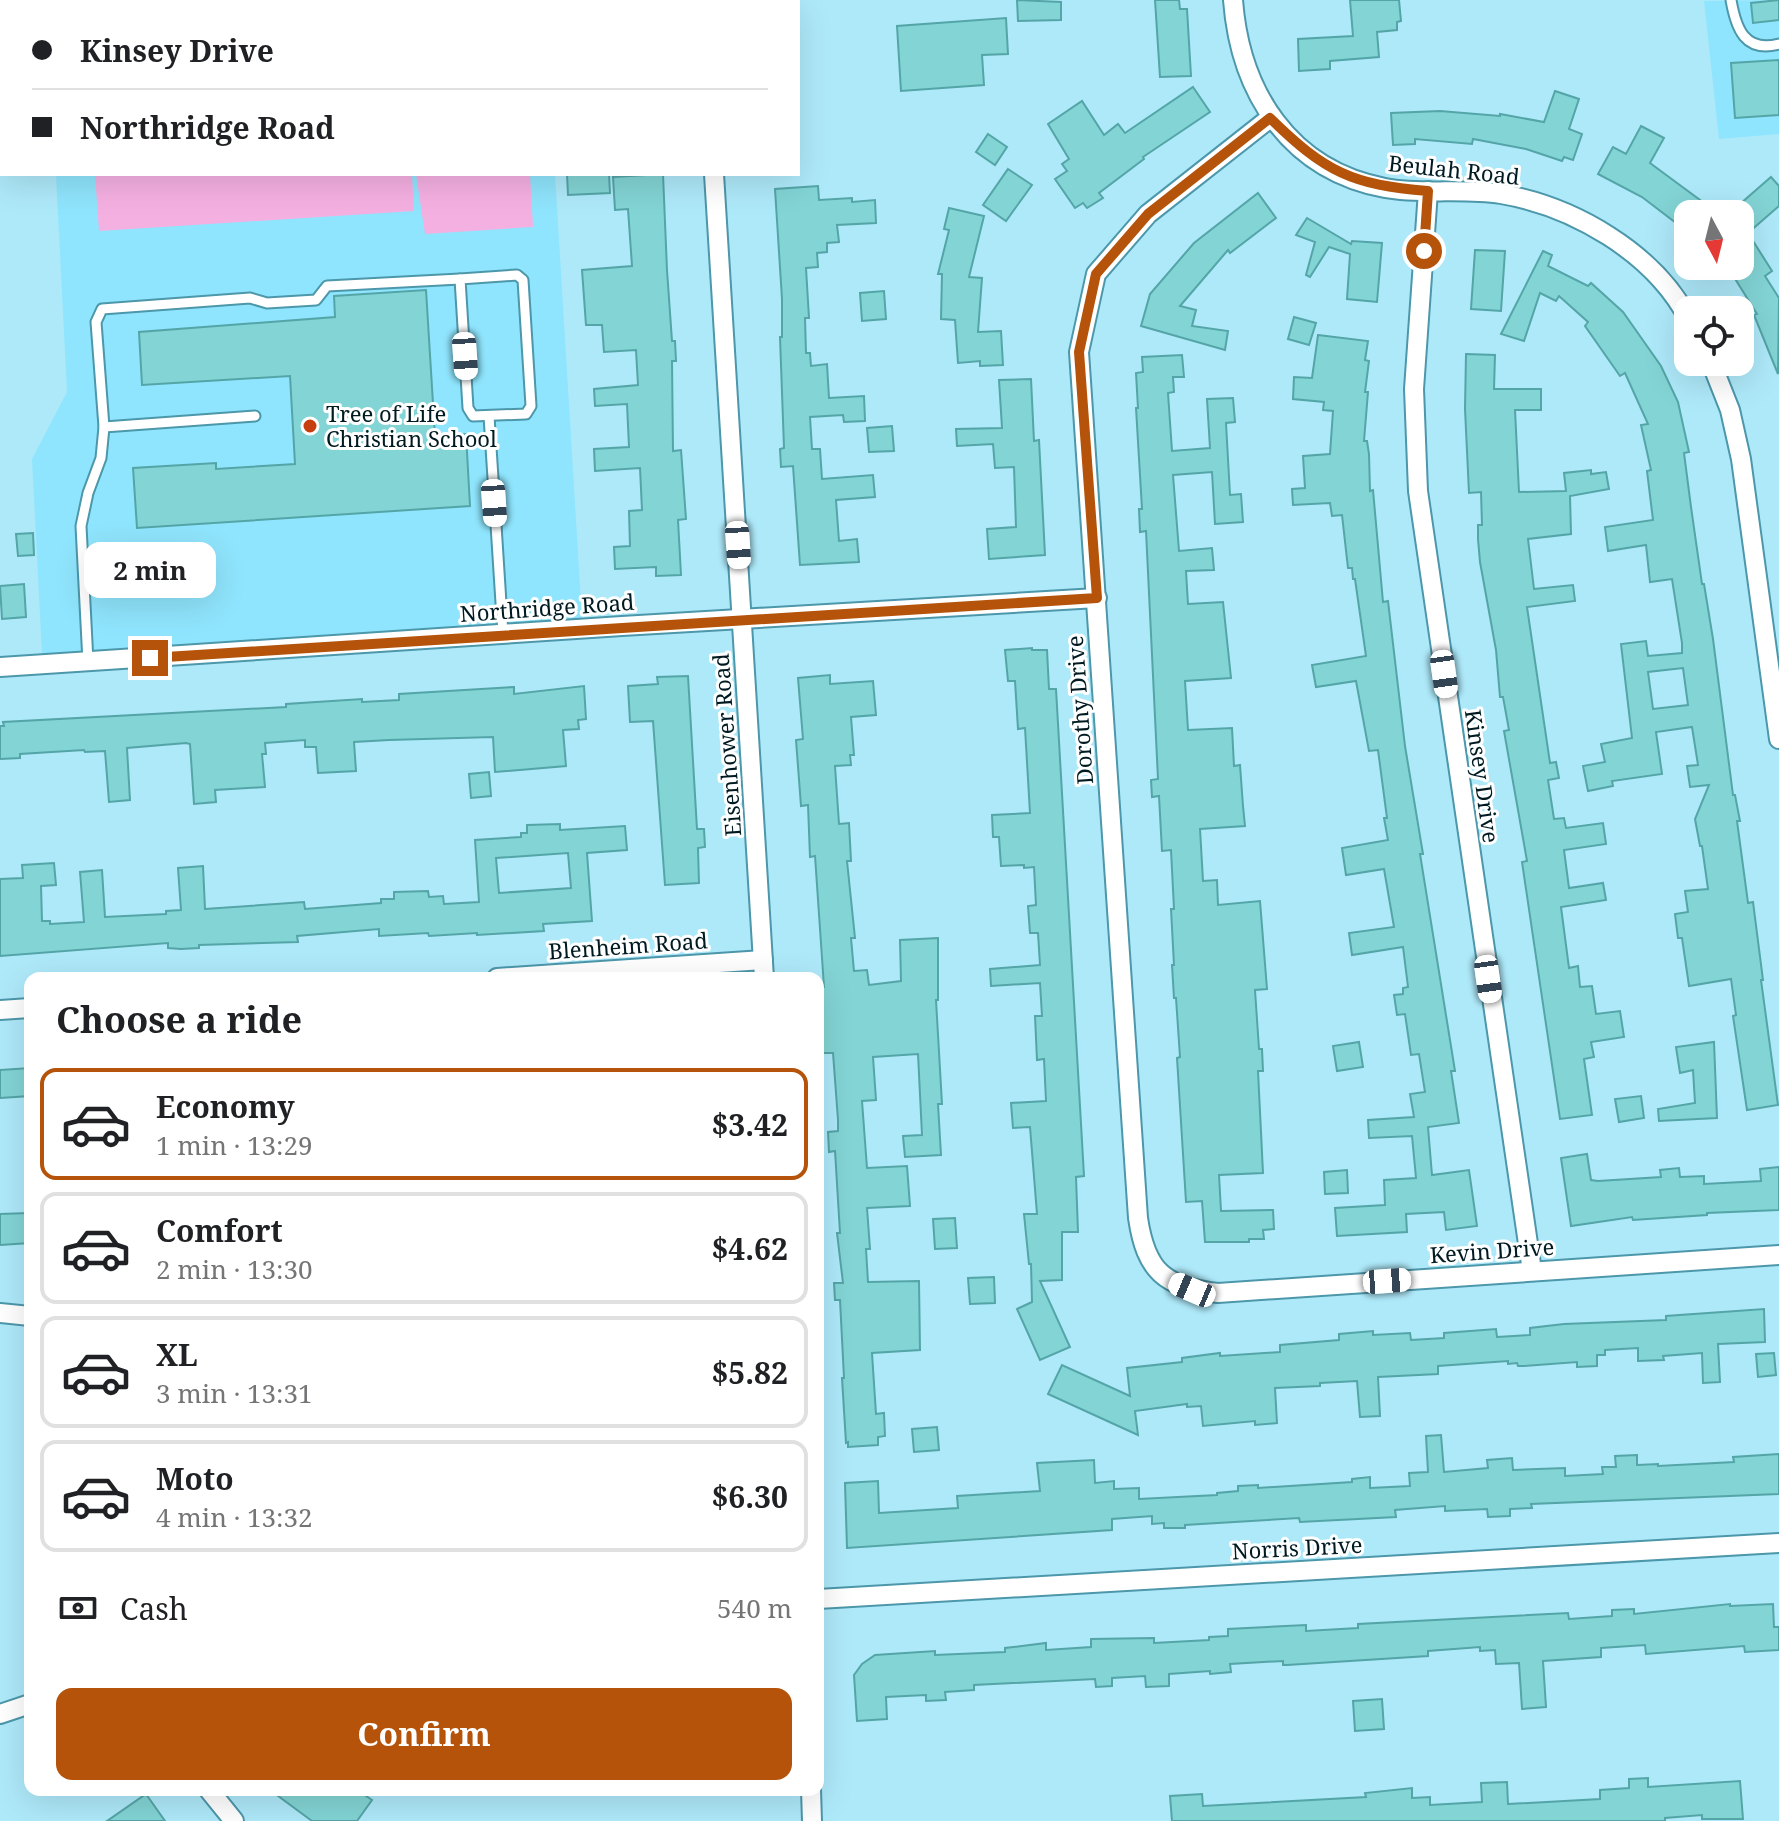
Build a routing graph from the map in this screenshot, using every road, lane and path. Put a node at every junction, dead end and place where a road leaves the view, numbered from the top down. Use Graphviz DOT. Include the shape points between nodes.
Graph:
graph roads {
  1 [pos="1233,0"];
  2 [pos="1731,0"];
  3 [pos="1779,44"];
  4 [pos="1270,118"];
  5 [pos="714,176"];
  6 [pos="1428,191"];
  7 [pos="460,279"];
  8 [pos="1674,298"];
  9 [pos="1717,376"];
  10 [pos="255,416"];
  11 [pos="489,416"];
  12 [pos="104,427"];
  13 [pos="1097,598"];
  14 [pos="742,620"];
  15 [pos="503,634"];
  16 [pos="88,662"];
  17 [pos="0,667"];
  18 [pos="1779,739"];
  19 [pos="764,969"];
  20 [pos="675,972"];
  21 [pos="24,1008"];
  22 [pos="0,1010"];
  23 [pos="1779,1255"];
  24 [pos="1532,1271"];
  25 [pos="1163,1277"];
  26 [pos="0,1313"];
  27 [pos="24,1315"];
  28 [pos="1779,1543"];
  29 [pos="824,1599"];
  30 [pos="24,1706"];
  31 [pos="0,1714"];
  32 [pos="214,1796"];
  33 [pos="811,1796"];
  34 [pos="234,1821"];
  35 [pos="812,1821"];
  1 -- 4 [label="street, Beulah Road" via="1244,65"];
  2 -- 3 [label="lane" via="1748,41 1762,47"];
  4 -- 6 [label="street, Beulah Road" via="1304,152 1341,174 1385,188"];
  4 -- 13 [label="street, Dorothy Drive" via="1148,214 1096,274 1079,352"];
  5 -- 14 [label="street, Eisenhower Road"];
  6 -- 8 [label="street, Beulah Road" via="1500,194 1573,217 1621,244 1656,273"];
  6 -- 24 [label="street, Kinsey Drive" via="1414,389 1418,491"];
  7 -- 11 [label="lane" via="468,408 473,416"];
  7 -- 11 [label="lane" via="517,275 523,280 531,406 526,414"];
  7 -- 12 [label="lane" via="327,286 316,300 267,303 250,298 102,309 96,322"];
  9 -- 18 [label="street" via="1741,459"];
  10 -- 12 [label="lane"];
  11 -- 15 [label="lane"];
  12 -- 16 [label="lane" via="101,458 81,526"];
  13 -- 14 [label="street, Northridge Road"];
  13 -- 25 [label="street, Dorothy Drive" via="1138,1218 1149,1261"];
  14 -- 15 [label="street, Northridge Road"];
  14 -- 19 [label="street, Eisenhower Road"];
  15 -- 16 [label="street, Northridge Road"];
  16 -- 17 [label="street, Northridge Road"];
  19 -- 20 [label="street, Blenheim Road"];
  21 -- 22 [label="street"];
  23 -- 24 [label="street, Kevin Drive"];
  24 -- 25 [label="street, Kevin Drive" via="1230,1293 1192,1290"];
  26 -- 27 [label="street"];
  28 -- 29 [label="street, Norris Drive"];
  30 -- 31 [label="street"];
  32 -- 34 [label="street"];
  33 -- 35 [label="street"];
}
